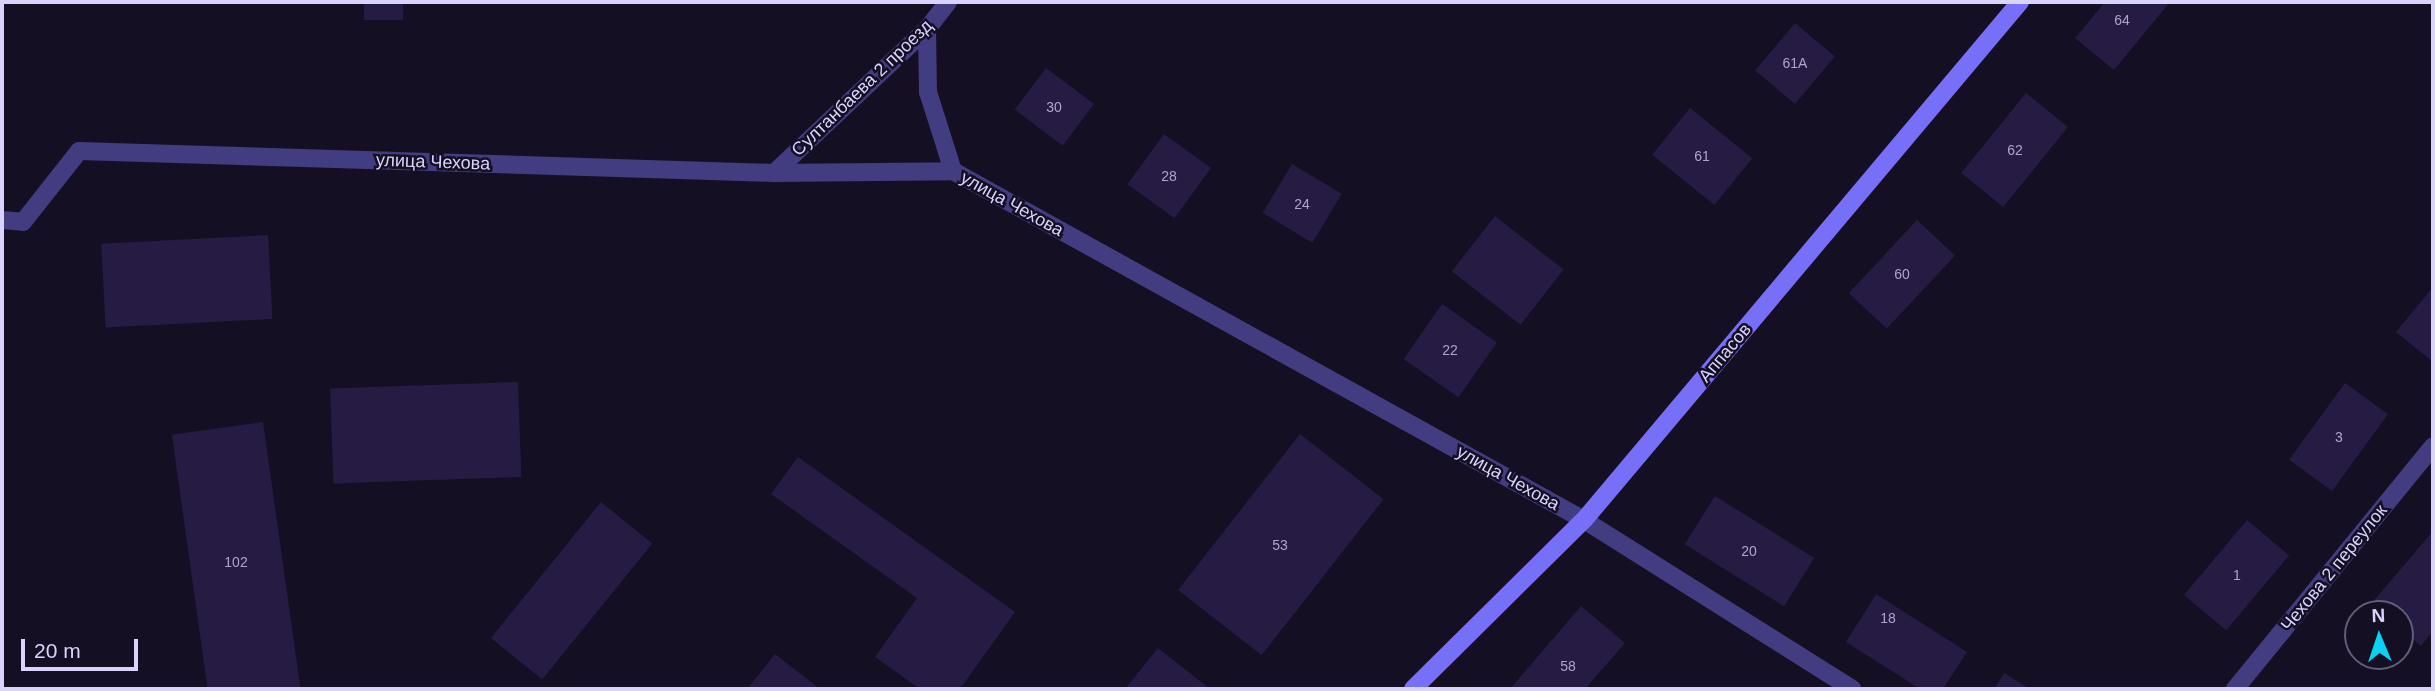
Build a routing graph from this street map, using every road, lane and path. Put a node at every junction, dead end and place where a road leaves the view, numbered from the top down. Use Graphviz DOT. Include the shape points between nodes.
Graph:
graph roads {
  1 [pos="948,2"];
  2 [pos="2020,2"];
  3 [pos="927,29"];
  4 [pos="953,171"];
  5 [pos="775,173"];
  6 [pos="2,220"];
  7 [pos="2433,446"];
  8 [pos="1584,520"];
  9 [pos="1413,689"];
  10 [pos="1852,689"];
  11 [pos="2235,689"];
  1 -- 3 [label="street, Султанбаева 2 проезд"];
  2 -- 8 [label="street, Аппасов"];
  3 -- 4 [label="street" via="928,92"];
  3 -- 5 [label="street, Султанбаева 2 проезд"];
  4 -- 5 [label="street, улица Чехова"];
  4 -- 8 [label="street, улица Чехова"];
  5 -- 6 [label="street, улица Чехова" via="79,150 23,222"];
  7 -- 11 [label="street, Чехова 2 переулок"];
  8 -- 9 [label="street, Аппасов"];
  8 -- 10 [label="street, улица Чехова"];
}
